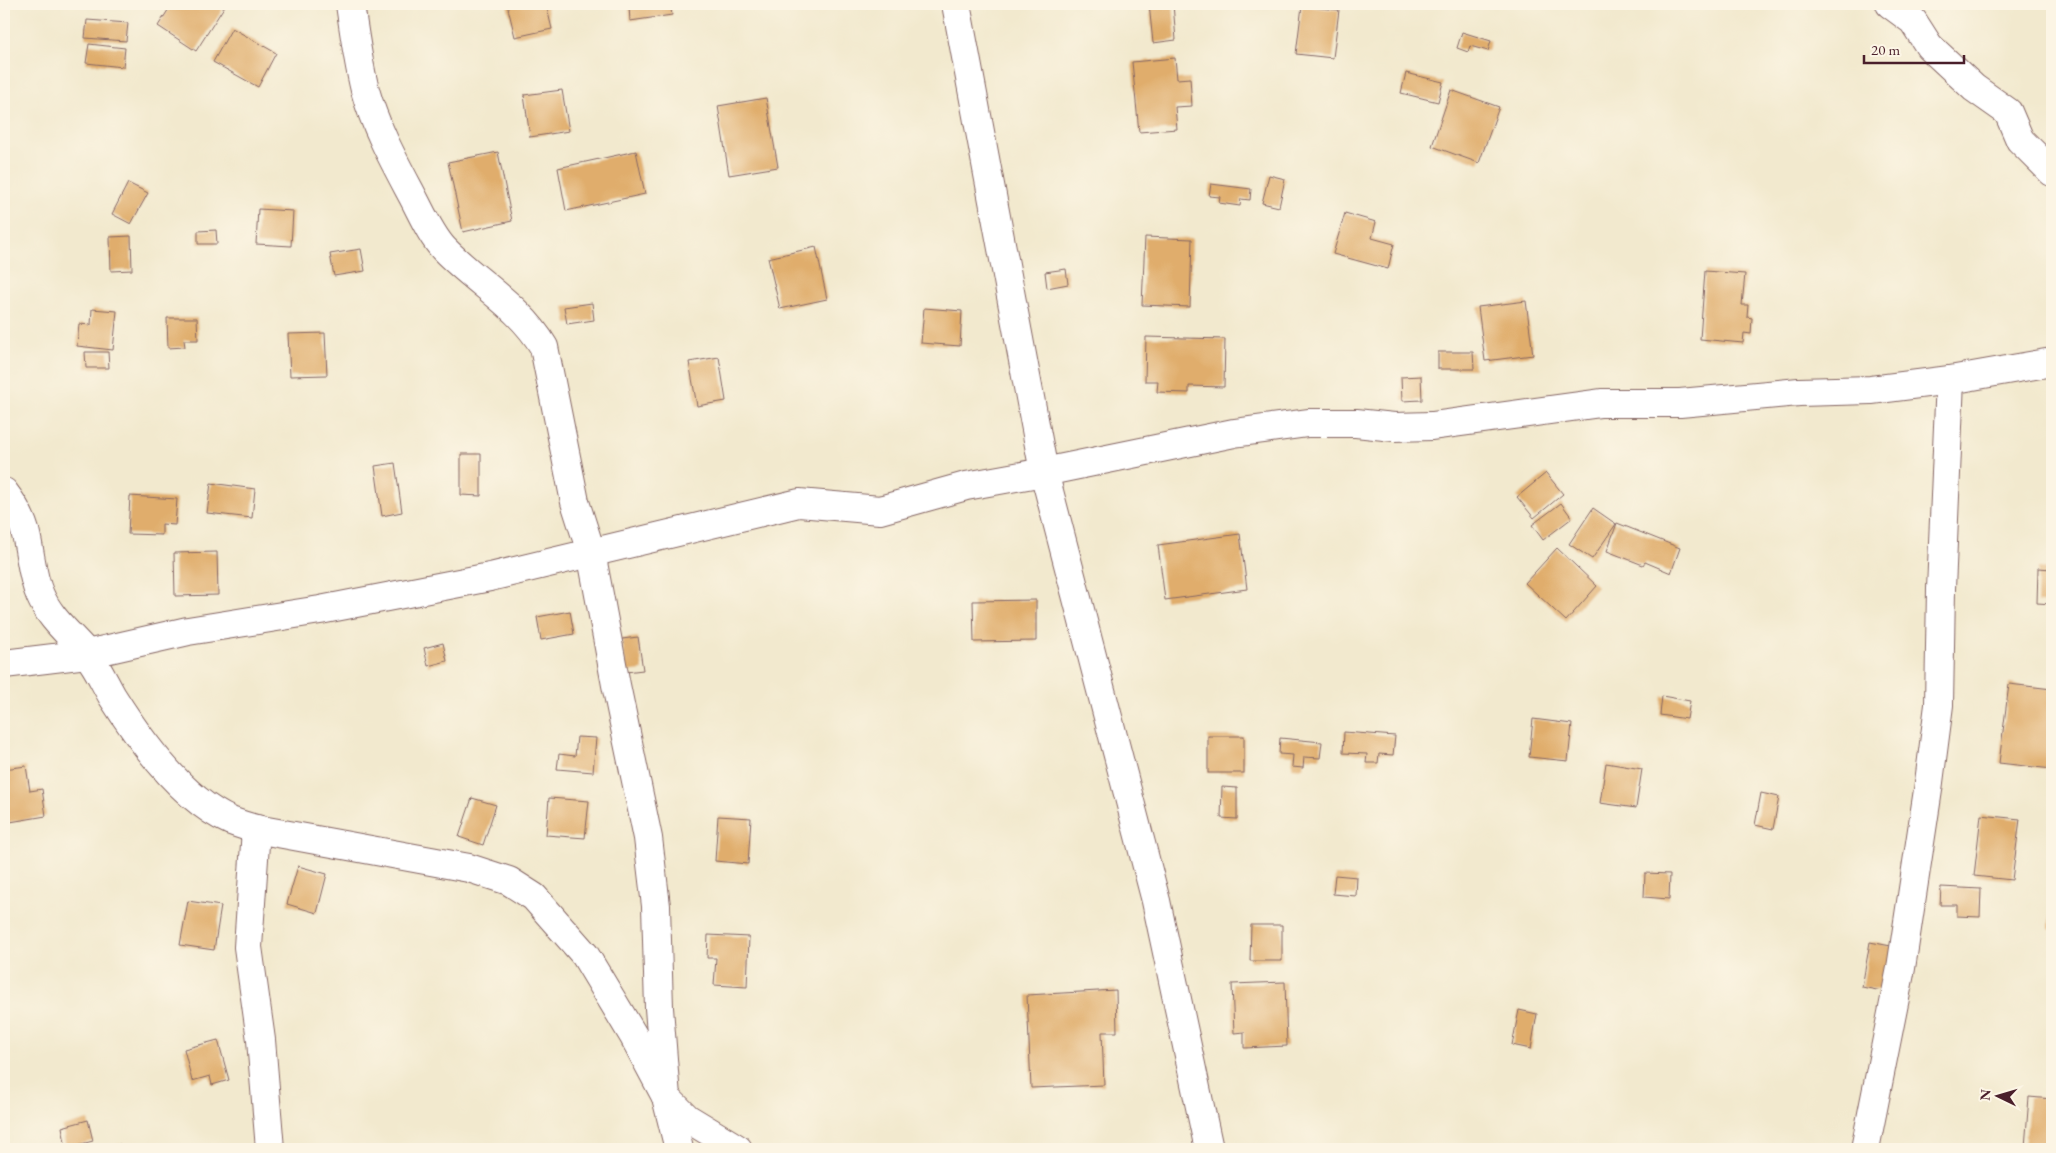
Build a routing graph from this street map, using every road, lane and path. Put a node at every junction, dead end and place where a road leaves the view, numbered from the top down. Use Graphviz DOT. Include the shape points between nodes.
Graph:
graph roads {
  1 [pos="350,4"];
  2 [pos="956,4"];
  3 [pos="1890,4"];
  4 [pos="2052,172"];
  5 [pos="2052,362"];
  6 [pos="1950,380"];
  7 [pos="1044,472"];
  8 [pos="4,492"];
  9 [pos="591,552"];
  10 [pos="87,654"];
  11 [pos="4,664"];
  12 [pos="256,829"];
  13 [pos="666,1097"];
  14 [pos="270,1149"];
  15 [pos="680,1149"];
  16 [pos="738,1149"];
  17 [pos="1210,1149"];
  18 [pos="1865,1149"];
  1 -- 9 [label="street" via="365,91 383,138 428,226 443,248 513,308 534,330 544,347 575,502"];
  2 -- 7 [label="street"];
  3 -- 4 [label="street" via="1913,21 1929,46 1974,88 2008,112 2020,140"];
  5 -- 6 [label="street"];
  6 -- 7 [label="street" via="1870,390 1799,392 1680,403 1601,403 1432,426 1308,423 1234,433"];
  6 -- 18 [label="street" via="1939,706 1901,968"];
  7 -- 9 [label="street" via="966,486 880,510 799,503"];
  7 -- 17 [label="street" via="1156,901"];
  8 -- 10 [label="street" via="27,537 40,595 53,618"];
  9 -- 10 [label="street" via="490,577 320,610 188,631"];
  9 -- 13 [label="street" via="648,838 656,906"];
  10 -- 11 [label="street"];
  10 -- 12 [label="street" via="118,705 168,772 203,804 230,820"];
  12 -- 13 [label="street" via="469,868 509,881 534,897 585,955"];
  12 -- 14 [label="street" via="248,947 261,1040"];
  13 -- 15 [label="street"];
  13 -- 16 [label="street" via="686,1118"];
}
